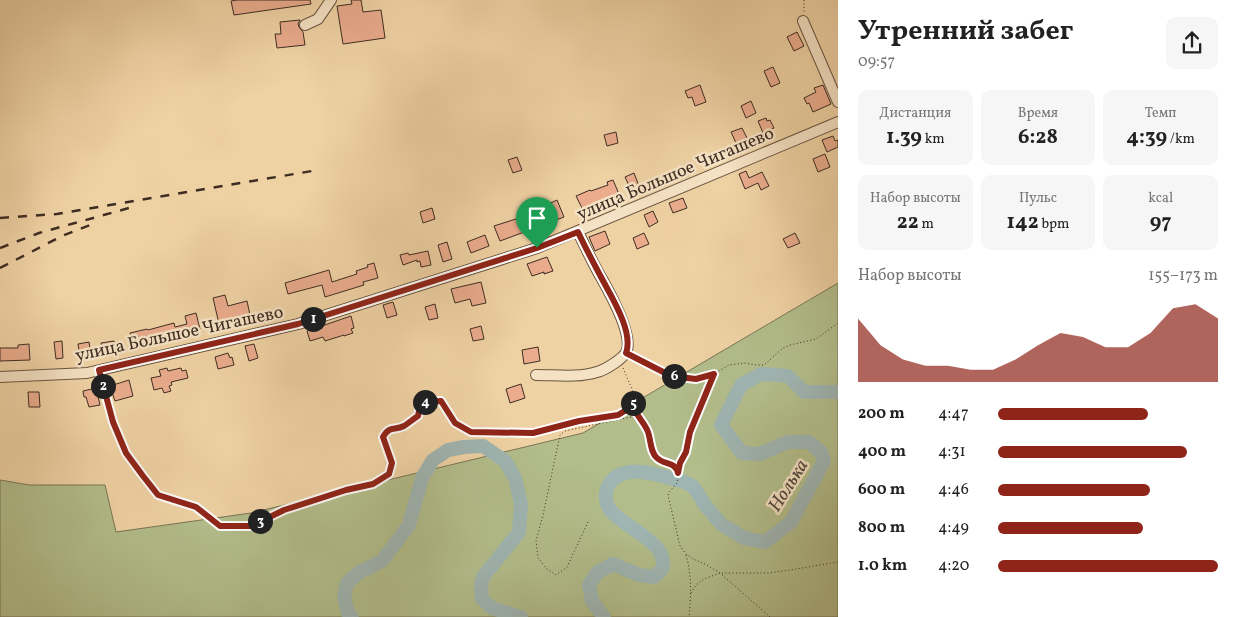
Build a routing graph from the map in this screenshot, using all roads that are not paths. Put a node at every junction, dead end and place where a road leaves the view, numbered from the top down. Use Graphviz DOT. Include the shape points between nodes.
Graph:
graph roads {
  1 [pos="331,0"];
  2 [pos="803,21"];
  3 [pos="305,25"];
  4 [pos="838,102"];
  5 [pos="838,122"];
  6 [pos="578,232"];
  7 [pos="536,375"];
  8 [pos="0,377"];
  1 -- 3 [label="street" via="318,19"];
  2 -- 4 [label="street"];
  5 -- 6 [label="street, улица Большое Чигашево"];
  6 -- 7 [label="street" via="615,303 626,330 628,348 622,358 598,372"];
  6 -- 8 [label="street, улица Большое Чигашево" via="298,324 87,373"];
}
